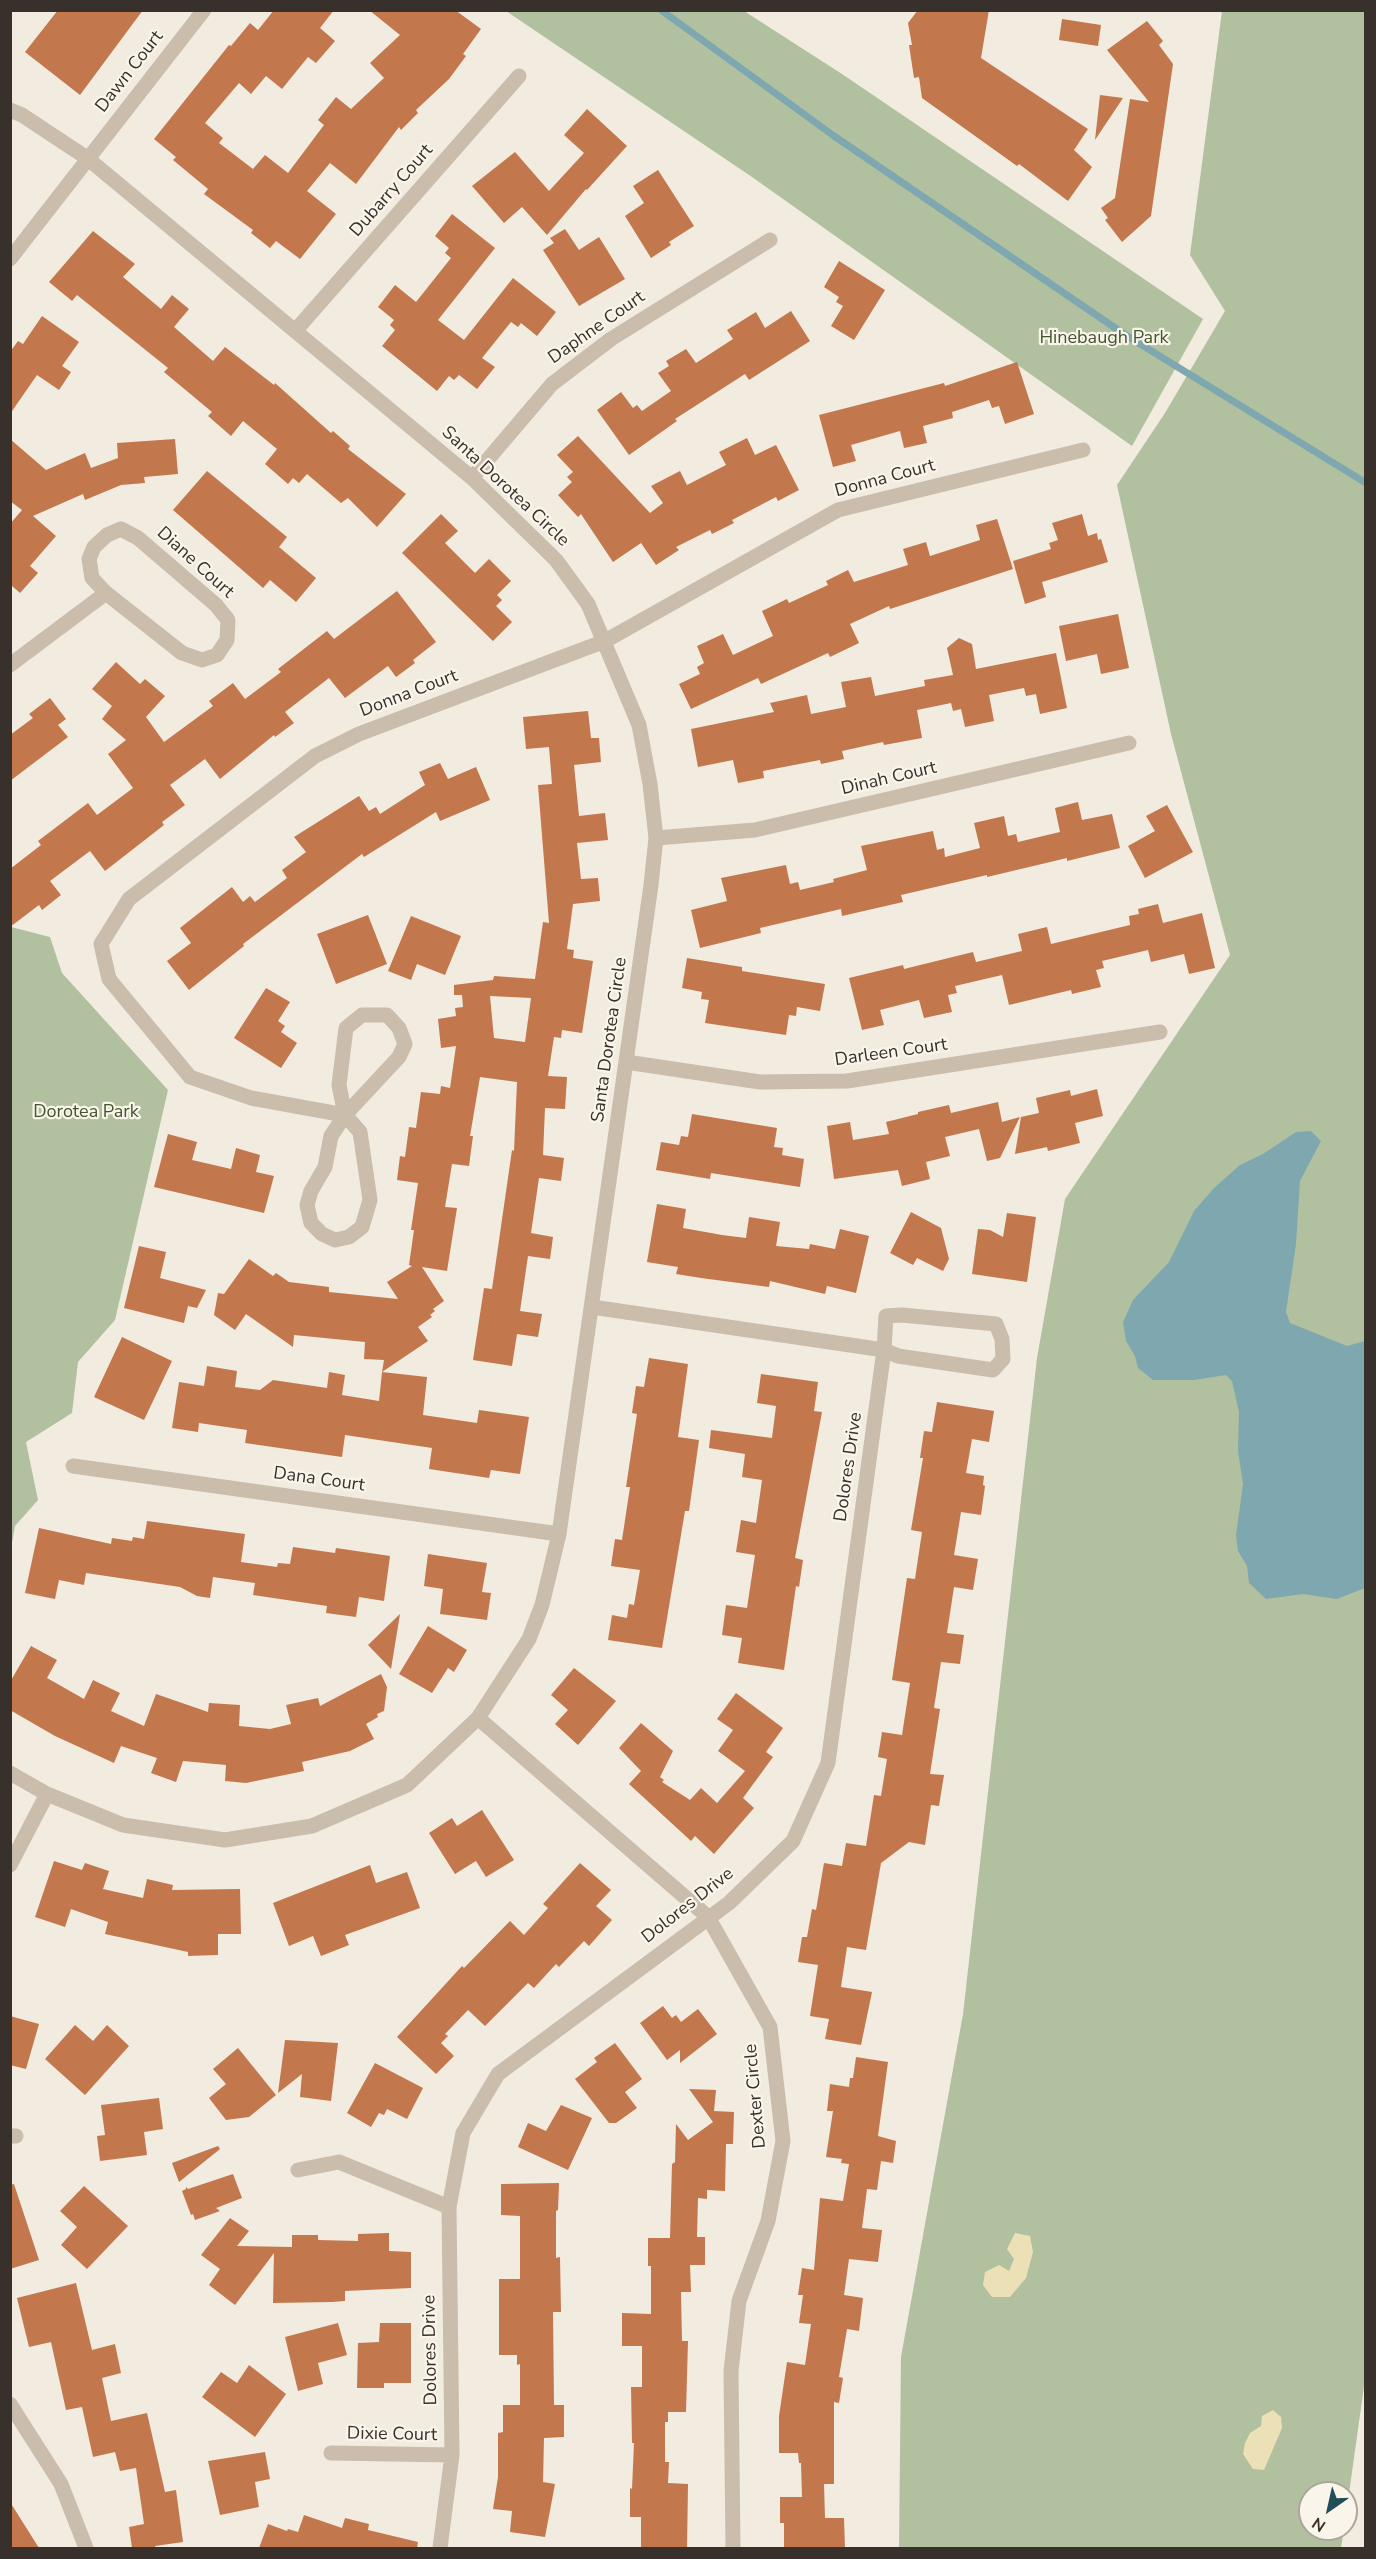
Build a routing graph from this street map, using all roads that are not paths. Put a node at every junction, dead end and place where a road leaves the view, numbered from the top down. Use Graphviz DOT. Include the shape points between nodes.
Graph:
graph roads {
  1 [pos="204,10"];
  2 [pos="519,76"];
  3 [pos="10,110"];
  4 [pos="87,158"];
  5 [pos="770,240"];
  6 [pos="10,259"];
  7 [pos="295,331"];
  8 [pos="1083,450"];
  9 [pos="471,478"];
  10 [pos="106,593"];
  11 [pos="605,641"];
  12 [pos="10,665"];
  13 [pos="1129,743"];
  14 [pos="656,838"];
  15 [pos="1160,1032"];
  16 [pos="626,1062"];
  17 [pos="345,1115"];
  18 [pos="592,1307"];
  19 [pos="884,1350"];
  20 [pos="73,1466"];
  21 [pos="559,1534"];
  22 [pos="478,1718"];
  23 [pos="10,1773"];
  24 [pos="47,1794"];
  25 [pos="10,1865"];
  26 [pos="708,1917"];
  27 [pos="298,2170"];
  28 [pos="449,2207"];
  29 [pos="10,2404"];
  30 [pos="331,2453"];
  31 [pos="452,2455"];
  32 [pos="86,2548"];
  33 [pos="440,2548"];
  34 [pos="733,2548"];
  1 -- 4 [label="street, Dawn Court"];
  2 -- 7 [label="street, Dubarry Court"];
  3 -- 4 [label="street, Santa Dorotea Circle"];
  4 -- 6 [label="street, Dawn Court"];
  4 -- 7 [label="street, Santa Dorotea Circle"];
  5 -- 9 [label="street, Daphne Court" via="611,339 552,384"];
  7 -- 9 [label="street, Santa Dorotea Circle"];
  8 -- 11 [label="street, Donna Court" via="838,510"];
  9 -- 11 [label="street, Santa Dorotea Circle" via="556,560 588,604"];
  10 -- 10 [label="street, Diane Court" via="182,653 202,660 217,655 227,640 228,620 216,605 138,538 121,529 94,547 89,559 92,578"];
  10 -- 12 [label="street"];
  11 -- 14 [label="street, Santa Dorotea Circle" via="639,724"];
  11 -- 17 [label="street, Donna Court" via="359,734 315,756 129,898 101,944 109,979 189,1077 251,1098"];
  13 -- 14 [label="street, Dinah Court" via="755,830"];
  14 -- 16 [label="street, Santa Dorotea Circle"];
  15 -- 16 [label="street, Darleen Court" via="848,1081 760,1082"];
  16 -- 18 [label="street, Santa Dorotea Circle"];
  17 -- 17 [label="street" via="339,1085 346,1028 362,1015 387,1015 399,1028 405,1044 399,1057"];
  17 -- 17 [label="street" via="360,1132 370,1200 362,1227 349,1238 335,1239 322,1234 311,1223 307,1205 326,1167 331,1136"];
  18 -- 19 [label="street"];
  18 -- 21 [label="street, Santa Dorotea Circle"];
  19 -- 19 [label="street, Dolores Drive" via="898,1356 993,1370 1002,1359 1002,1339 996,1324 886,1316"];
  19 -- 26 [label="street, Dolores Drive" via="828,1763 793,1841 729,1903"];
  20 -- 21 [label="street, Dana Court"];
  21 -- 22 [label="street, Santa Dorotea Circle" via="542,1605 529,1639"];
  22 -- 24 [label="street, Santa Dorotea Circle" via="407,1785 312,1826 225,1840 123,1825"];
  22 -- 26 [label="street, Dexter Circle"];
  23 -- 24 [label="street, Santa Dorotea Circle"];
  24 -- 25 [label="street"];
  26 -- 28 [label="street, Dolores Drive" via="498,2074 463,2133"];
  26 -- 34 [label="street, Dexter Circle" via="770,2027 783,2141 768,2221 739,2301 731,2371"];
  27 -- 28 [label="street" via="339,2162"];
  28 -- 31 [label="street, Dolores Drive"];
  29 -- 32 [label="street" via="61,2484"];
  30 -- 31 [label="street, Dixie Court"];
  31 -- 33 [label="street, Dolores Drive"];
}
